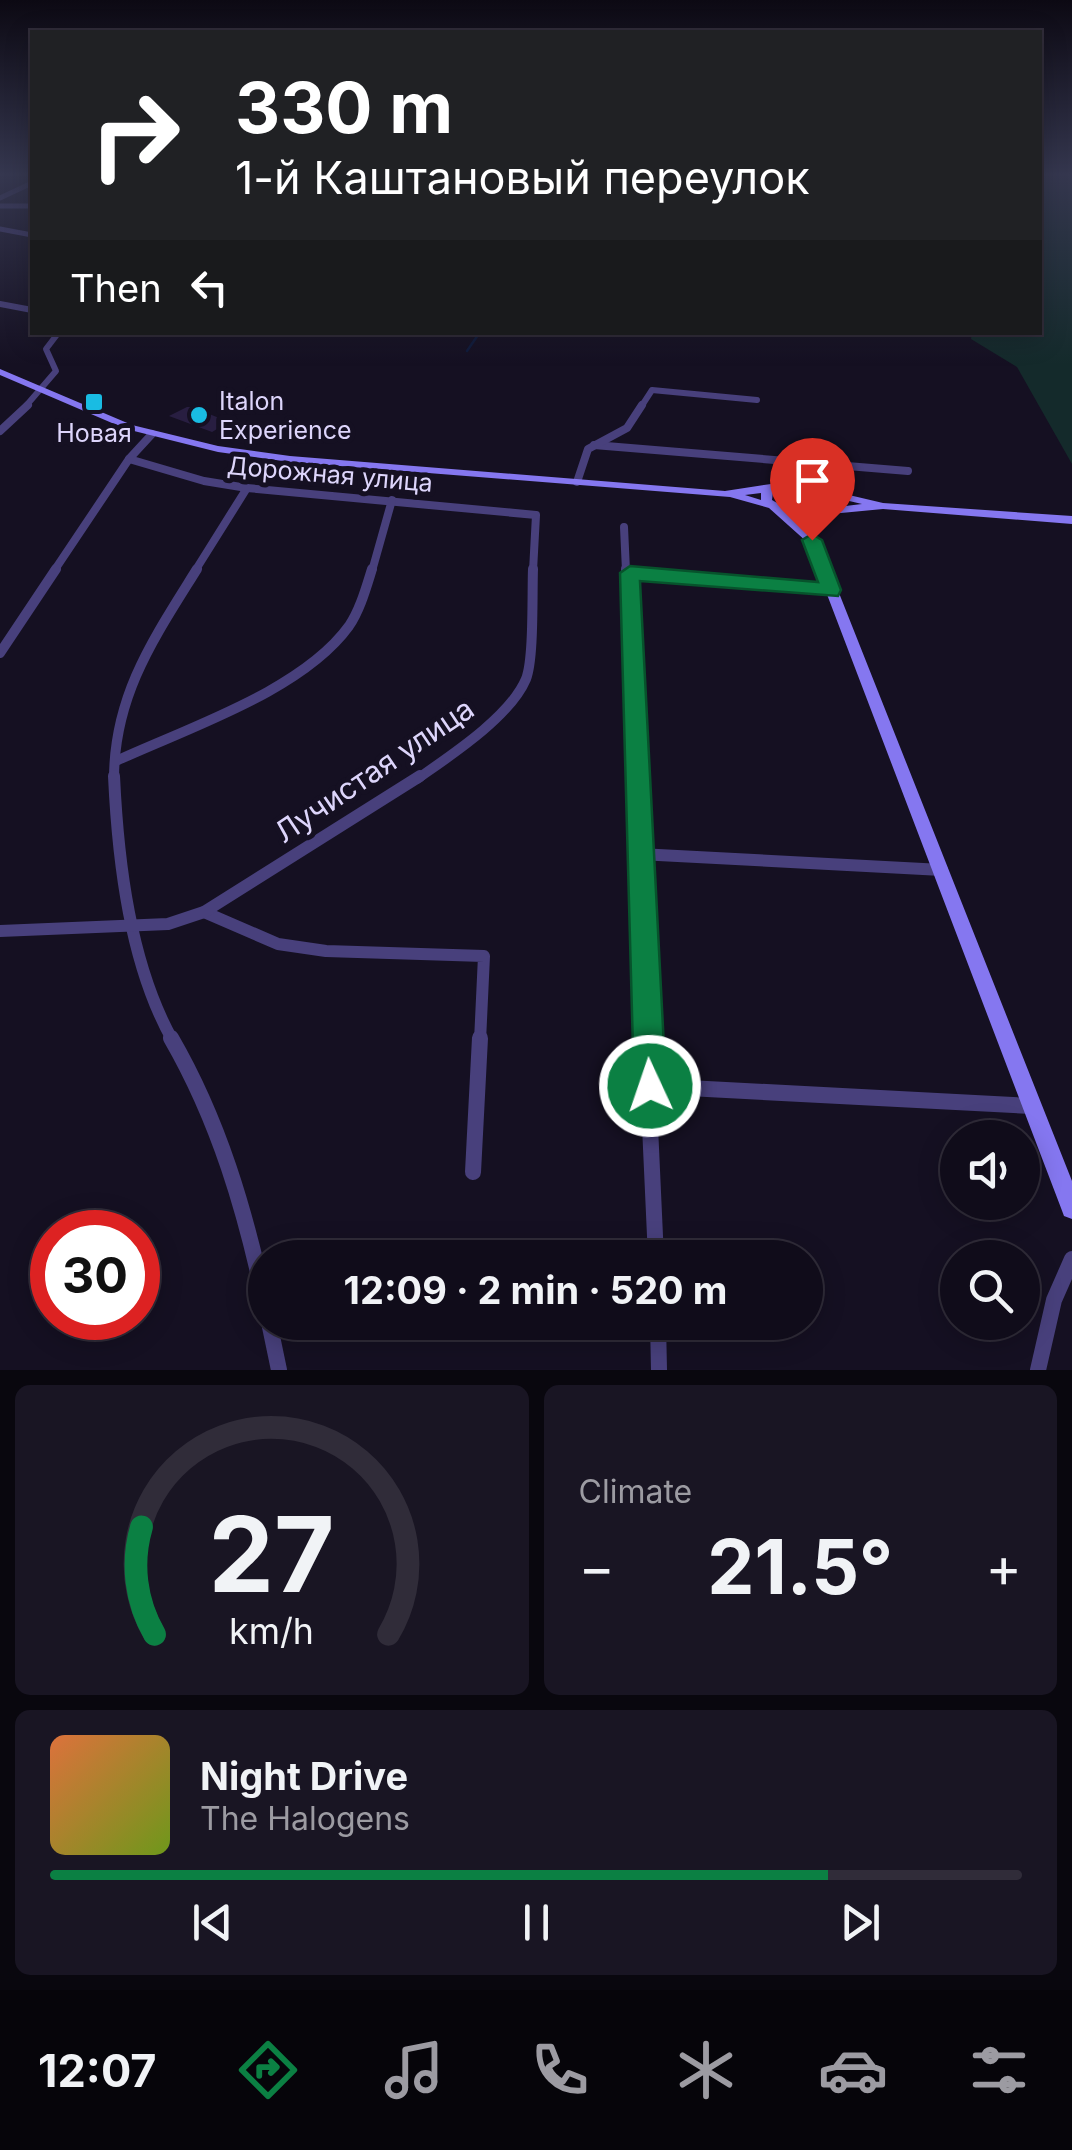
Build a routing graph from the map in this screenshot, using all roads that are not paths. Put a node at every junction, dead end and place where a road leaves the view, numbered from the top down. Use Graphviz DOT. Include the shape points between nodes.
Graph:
graph roads {
  1 [pos="0,304"];
  2 [pos="30,310"];
  3 [pos="57,335"];
  4 [pos="0,372"];
  5 [pos="43,390"];
  6 [pos="757,400"];
  7 [pos="0,431"];
  8 [pos="152,434"];
  9 [pos="594,446"];
  10 [pos="129,459"];
  11 [pos="908,470"];
  12 [pos="577,482"];
  13 [pos="770,487"];
  14 [pos="248,488"];
  15 [pos="826,492"];
  16 [pos="725,494"];
  17 [pos="392,500"];
  18 [pos="883,506"];
  19 [pos="777,510"];
  20 [pos="530,512"];
  21 [pos="829,512"];
  22 [pos="1072,520"];
  23 [pos="624,528"];
  24 [pos="812,540"];
  25 [pos="630,573"];
  26 [pos="831,590"];
  27 [pos="0,654"];
  28 [pos="116,761"];
  29 [pos="639,854"];
  30 [pos="942,870"];
  31 [pos="204,912"];
  32 [pos="136,925"];
  33 [pos="0,932"];
  34 [pos="650,1086"];
  35 [pos="1032,1106"];
  36 [pos="473,1172"];
  37 [pos="1072,1208"];
  38 [pos="250,1240"];
  39 [pos="655,1240"];
  40 [pos="1072,1259"];
  41 [pos="273,1340"];
  42 [pos="658,1340"];
  43 [pos="279,1370"];
  44 [pos="659,1370"];
  45 [pos="1038,1370"];
  1 -- 2 [label="street"];
  3 -- 5 [label="street" via="46,349 56,371"];
  4 -- 5 [label="main road"];
  5 -- 7 [label="street"];
  5 -- 8 [label="main road"];
  6 -- 9 [label="street" via="652,390 627,428"];
  8 -- 10 [label="street"];
  8 -- 12 [label="main road" via="290,459"];
  9 -- 11 [label="street"];
  9 -- 12 [label="street"];
  10 -- 14 [label="street, Дорожная улица"];
  10 -- 27 [label="street"];
  12 -- 16 [label="main road"];
  13 -- 15 [label="main road"];
  13 -- 16 [label="main road"];
  13 -- 19 [label="main road" via="766,499"];
  14 -- 17 [label="street, Дорожная улица"];
  14 -- 28 [label="street" via="132,684 116,725"];
  15 -- 18 [label="main road"];
  15 -- 21 [label="main road"];
  16 -- 19 [label="main road"];
  17 -- 20 [label="street, Дорожная улица"];
  17 -- 28 [label="street" via="352,622 335,646"];
  18 -- 21 [label="main road"];
  18 -- 22 [label="main road"];
  19 -- 21 [label="main road"];
  19 -- 24 [label="main road"];
  20 -- 31 [label="street, Лучистая улица" via="537,522 527,677 520,692 459,748"];
  21 -- 24 [label="main road"];
  23 -- 25 [label="street"];
  24 -- 26 [label="main road"];
  25 -- 26 [label="street"];
  25 -- 29 [label="street"];
  26 -- 30 [label="main road"];
  28 -- 32 [label="street" via="118,841"];
  29 -- 30 [label="street"];
  29 -- 34 [label="street"];
  30 -- 35 [label="main road"];
  31 -- 32 [label="street, Лучистая улица" via="168,924"];
  31 -- 36 [label="street" via="294,946 484,956"];
  32 -- 33 [label="street, Лучистая улица"];
  32 -- 38 [label="street" via="157,1011 206,1102"];
  34 -- 35 [label="street"];
  34 -- 39 [label="street"];
  35 -- 37 [label="main road"];
  40 -- 45 [label="street" via="1054,1300"];
  41 -- 43 [label="street"];
  42 -- 44 [label="street"];
}
